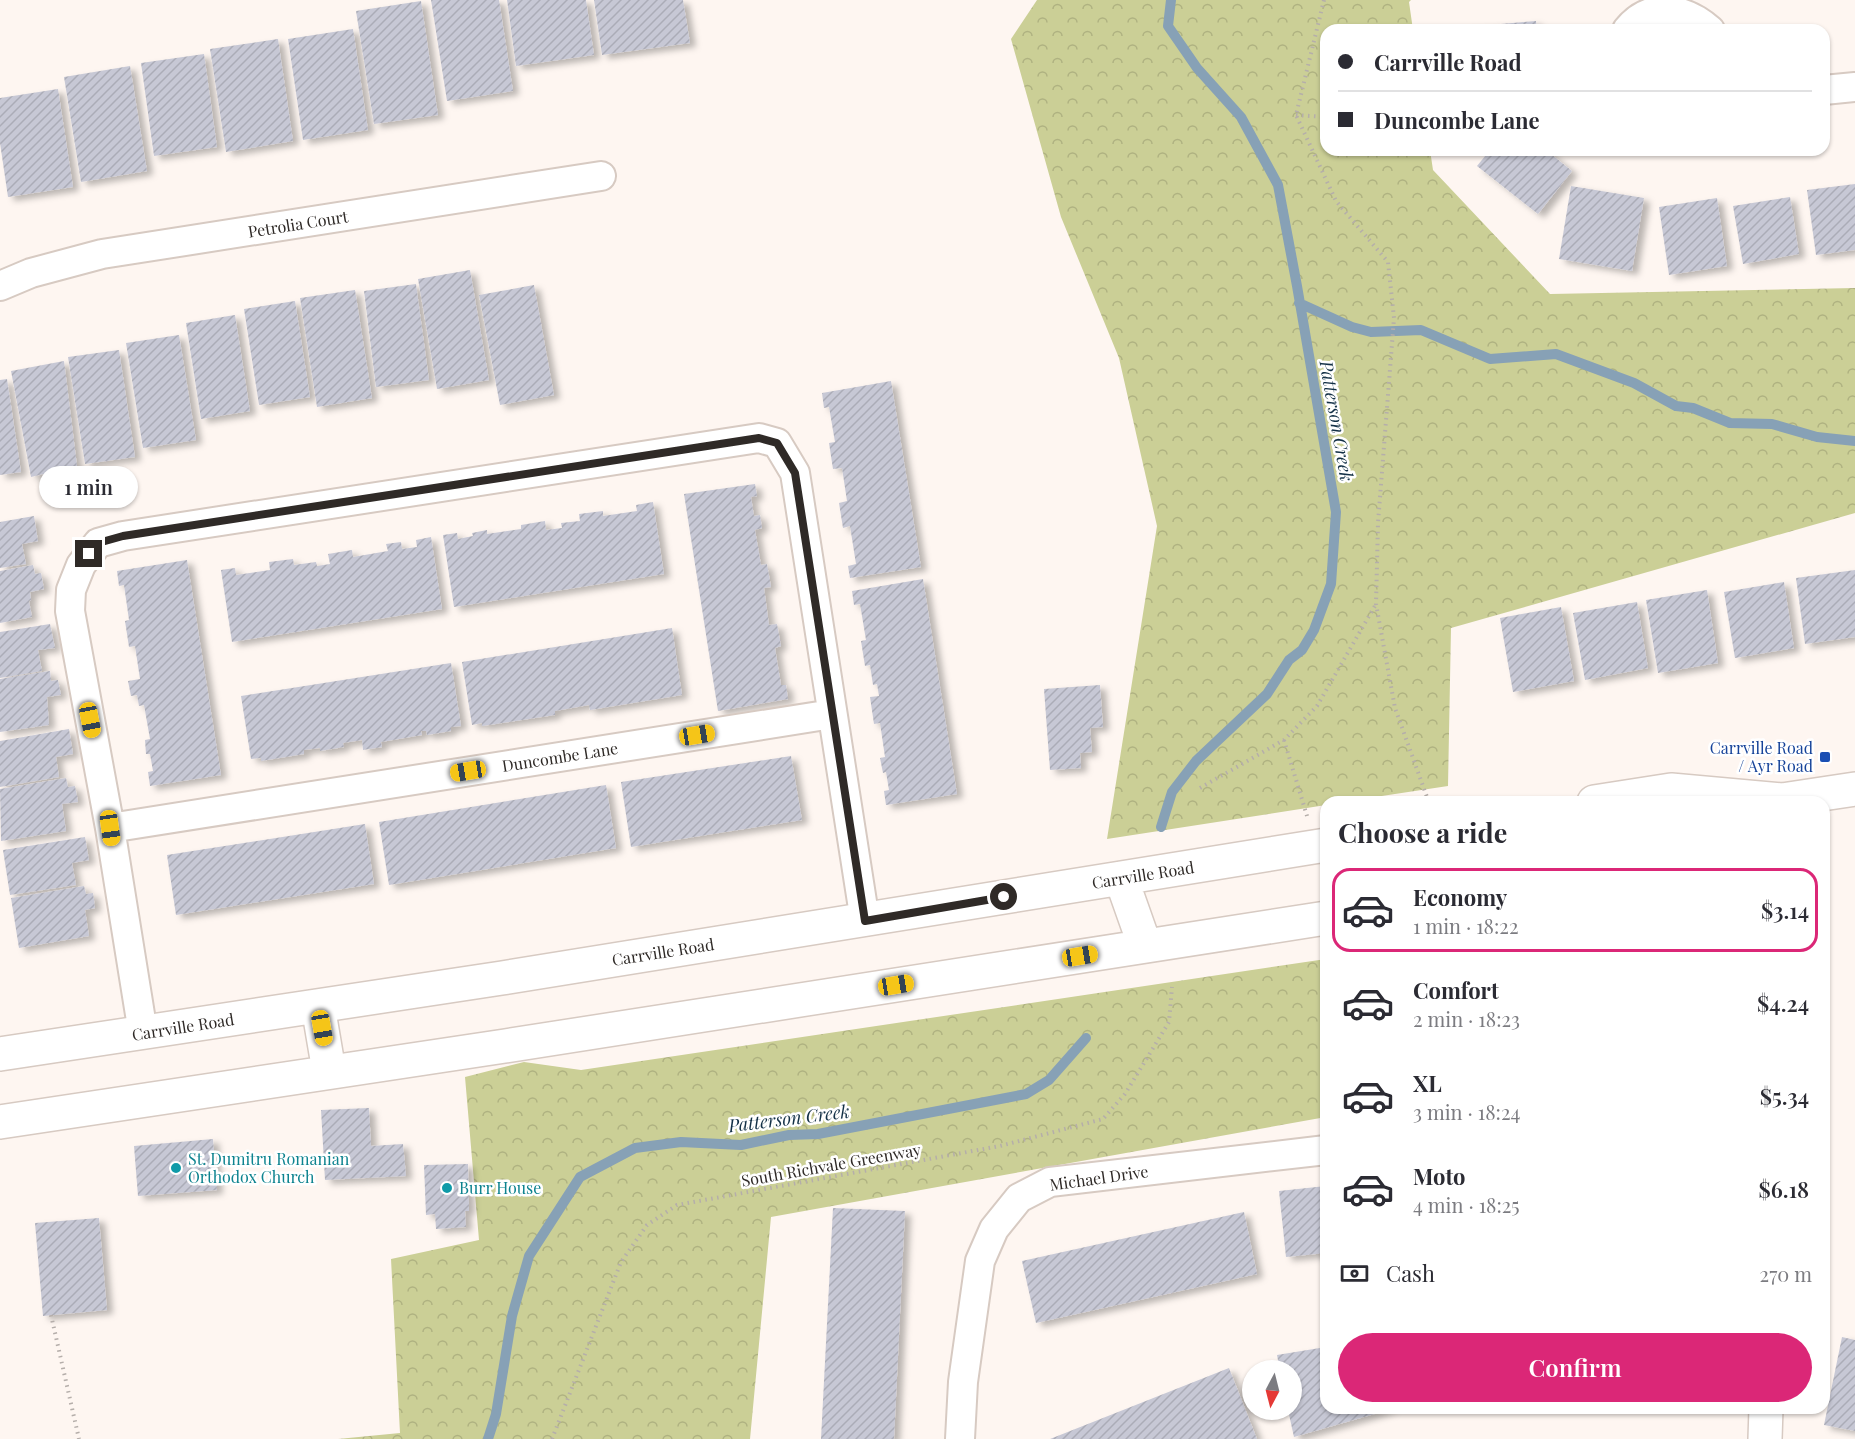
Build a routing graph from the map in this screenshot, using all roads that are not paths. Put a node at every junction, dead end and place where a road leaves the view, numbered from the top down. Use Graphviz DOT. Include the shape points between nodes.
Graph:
graph roads {
  1 [pos="1632,24"];
  2 [pos="1703,24"];
  3 [pos="1855,87"];
  4 [pos="1830,89"];
  5 [pos="601,176"];
  6 [pos="0,286"];
  7 [pos="832,714"];
  8 [pos="1855,789"];
  9 [pos="1632,796"];
  10 [pos="1726,796"];
  11 [pos="1815,796"];
  12 [pos="110,828"];
  13 [pos="1317,832"];
  14 [pos="1120,878"];
  15 [pos="1320,919"];
  16 [pos="865,921"];
  17 [pos="1145,946"];
  18 [pos="318,1006"];
  19 [pos="143,1033"];
  20 [pos="0,1054"];
  21 [pos="329,1071"];
  22 [pos="0,1122"];
  23 [pos="1320,1151"];
  24 [pos="1766,1414"];
  25 [pos="960,1439"];
  26 [pos="1765,1439"];
  1 -- 2 [label="street" via="1646,15 1664,11 1681,12"];
  3 -- 4 [label="street"];
  5 -- 6 [label="street, Petrolia Court" via="102,254 31,273"];
  7 -- 12 [label="street, Duncombe Lane"];
  7 -- 12 [label="street" via="795,473 777,443 759,438 123,536 98,543 81,565 71,590 70,611"];
  7 -- 16 [label="street"];
  8 -- 11 [label="main road"];
  9 -- 10 [label="main road" via="1671,790"];
  12 -- 19 [label="street"];
  13 -- 14 [label="main road, Carrville Road"];
  14 -- 16 [label="main road, Carrville Road"];
  14 -- 17 [label="main road"];
  15 -- 17 [label="main road"];
  16 -- 18 [label="main road, Carrville Road"];
  17 -- 21 [label="main road"];
  18 -- 19 [label="main road, Carrville Road"];
  18 -- 21 [label="main road"];
  19 -- 20 [label="main road, Carrville Road"];
  21 -- 22 [label="main road"];
  23 -- 25 [label="street, Michael Drive" via="1050,1182 1019,1198 994,1229 980,1261 963,1383"];
  24 -- 26 [label="main road"];
}
